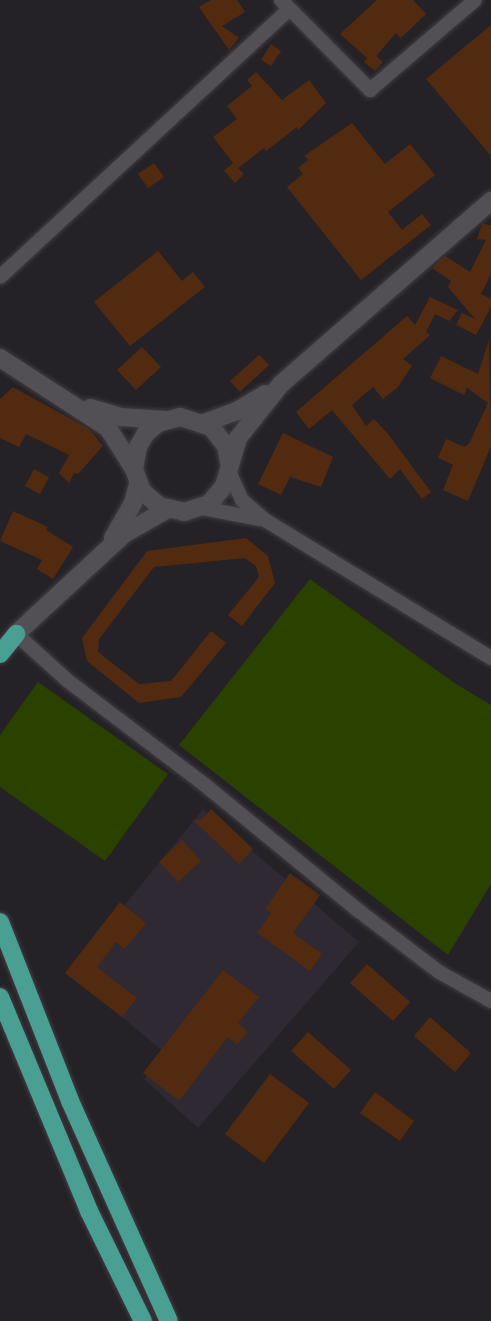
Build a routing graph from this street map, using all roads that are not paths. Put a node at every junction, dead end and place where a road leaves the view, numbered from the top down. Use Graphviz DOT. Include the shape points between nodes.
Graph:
graph roads {
  1 [pos="475,0"];
  2 [pos="285,5"];
  3 [pos="491,201"];
  4 [pos="0,277"];
  5 [pos="0,358"];
  6 [pos="282,384"];
  7 [pos="69,400"];
  8 [pos="165,420"];
  9 [pos="204,423"];
  10 [pos="229,466"];
  11 [pos="136,477"];
  12 [pos="202,508"];
  13 [pos="166,510"];
  14 [pos="265,520"];
  15 [pos="103,552"];
  16 [pos="8,638"];
  17 [pos="0,654"];
  18 [pos="491,658"];
  19 [pos="1,924"];
  20 [pos="0,997"];
  21 [pos="491,1001"];
  22 [pos="143,1321"];
  23 [pos="169,1321"];
  1 -- 2 [label="street" via="370,90"];
  2 -- 4 [label="street"];
  3 -- 6 [label="street"];
  5 -- 7 [label="street"];
  6 -- 9 [label="street" via="237,411"];
  6 -- 10 [label="street" via="238,438"];
  7 -- 8 [label="street" via="106,414"];
  7 -- 11 [label="street" via="108,428"];
  8 -- 9 [label="street" via="188,418"];
  8 -- 11 [label="street" via="141,440"];
  9 -- 10 [label="street" via="222,439"];
  10 -- 12 [label="street" via="220,493"];
  10 -- 14 [label="street" via="242,500"];
  11 -- 13 [label="street" via="147,497"];
  11 -- 15 [label="street" via="127,516"];
  12 -- 13 [label="street"];
  12 -- 14 [label="street"];
  13 -- 15 [label="street" via="135,526"];
  14 -- 18 [label="street"];
  15 -- 16 [label="street"];
  16 -- 17 [label="highway"];
  16 -- 21 [label="street" via="205,785 439,972"];
  19 -- 23 [label="highway" via="70,1101"];
  20 -- 22 [label="highway" via="89,1211"];
}
